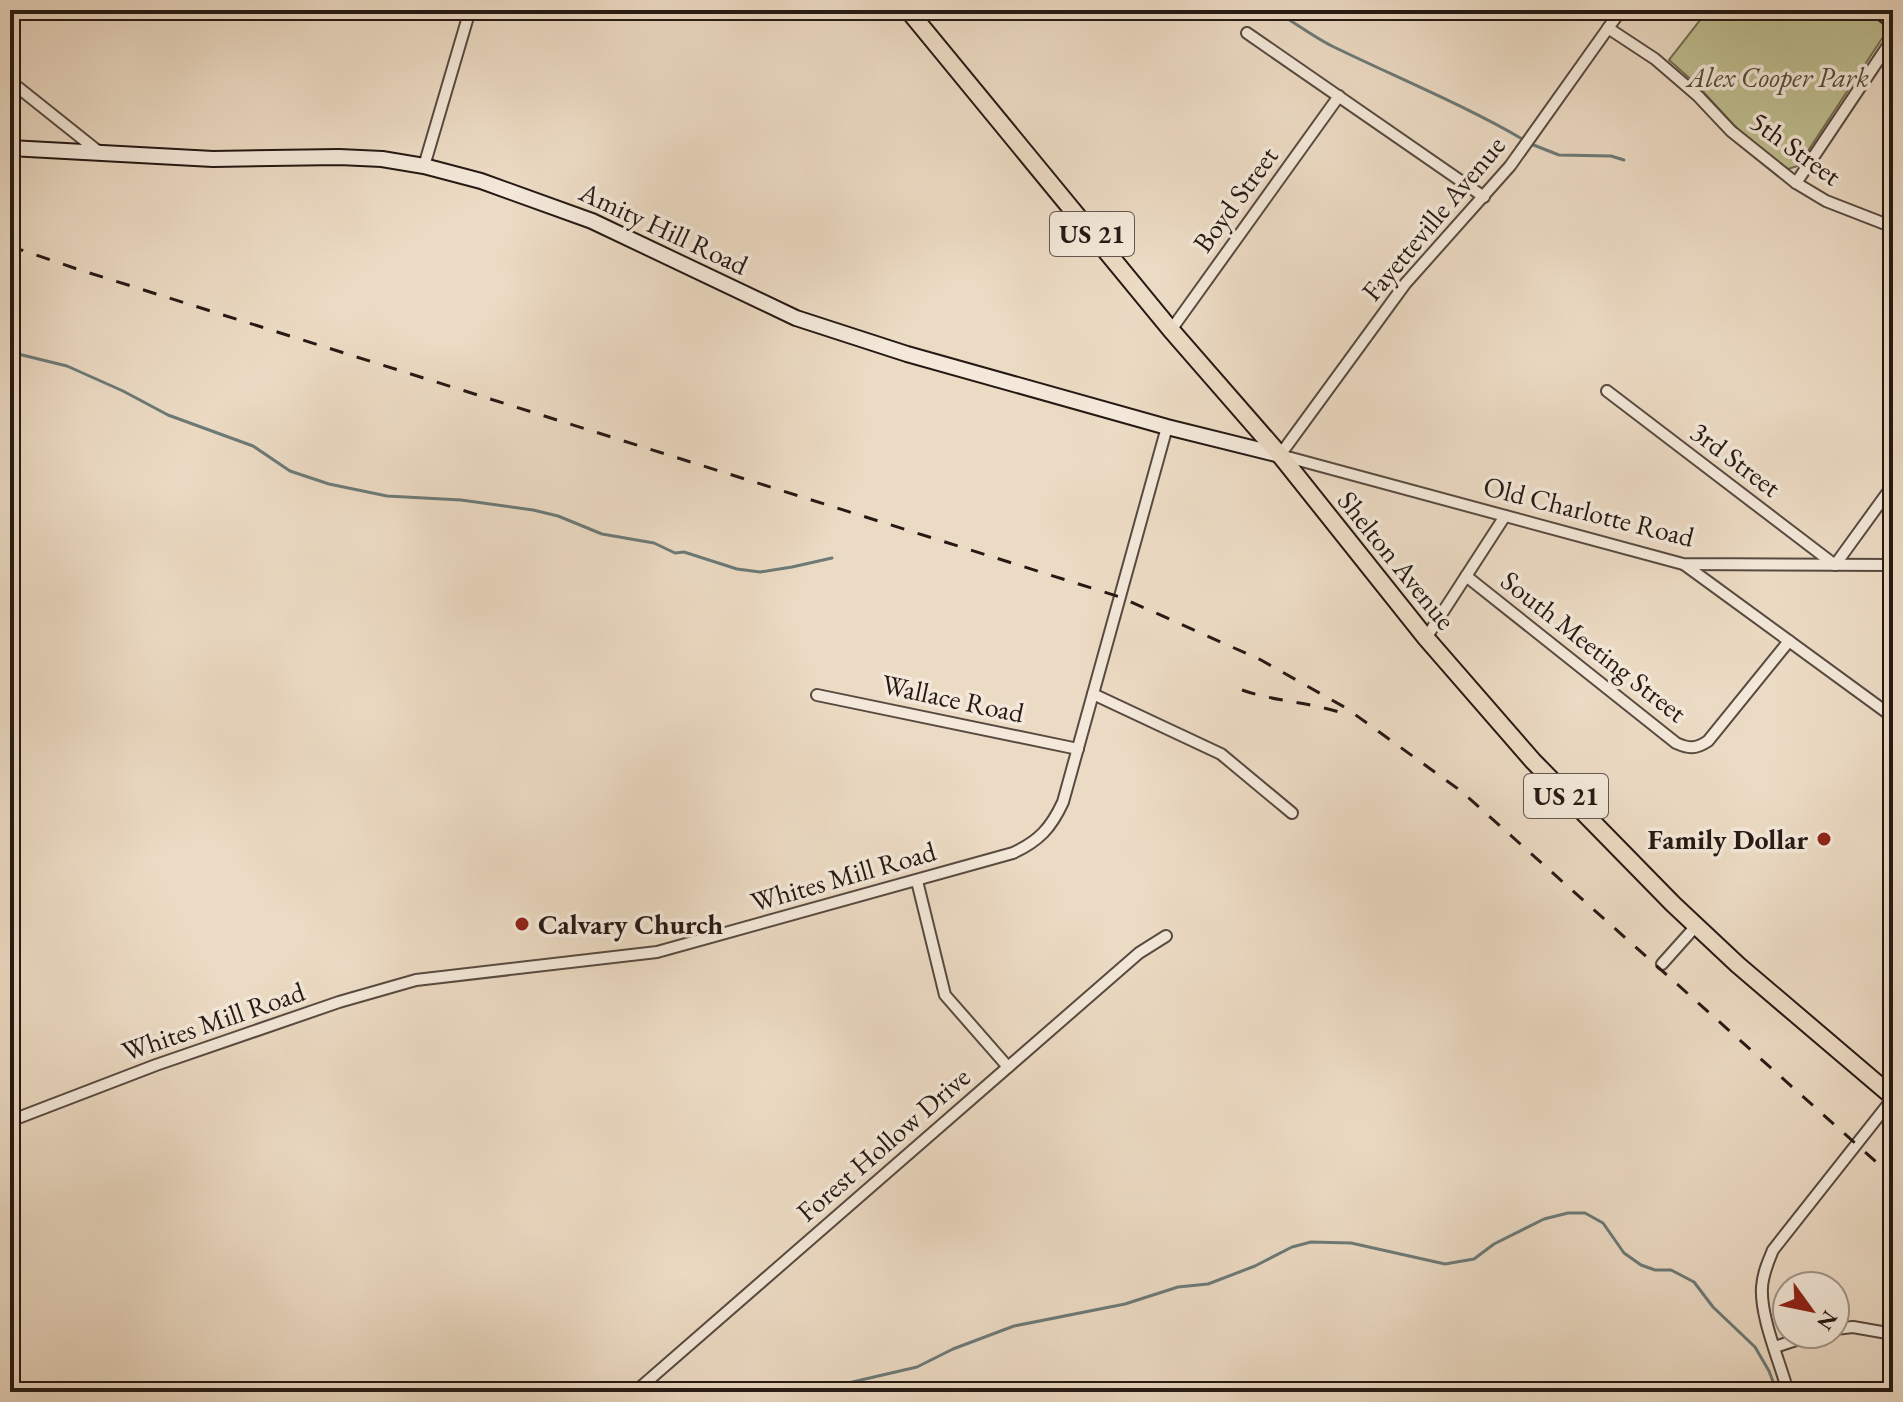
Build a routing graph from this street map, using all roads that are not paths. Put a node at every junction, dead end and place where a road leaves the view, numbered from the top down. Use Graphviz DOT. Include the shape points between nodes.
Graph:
graph roads {
  1 [pos="470,10"];
  2 [pos="908,10"];
  3 [pos="1621,10"];
  4 [pos="1878,10"];
  5 [pos="1893,21"];
  6 [pos="1608,28"];
  7 [pos="1247,33"];
  8 [pos="1893,38"];
  9 [pos="10,81"];
  10 [pos="1339,96"];
  11 [pos="10,148"];
  12 [pos="99,152"];
  13 [pos="424,166"];
  14 [pos="1796,183"];
  15 [pos="1484,197"];
  16 [pos="1893,227"];
  17 [pos="1171,330"];
  18 [pos="1607,391"];
  19 [pos="1167,427"];
  20 [pos="1280,455"];
  21 [pos="1893,485"];
  22 [pos="1505,516"];
  23 [pos="1683,564"];
  24 [pos="1835,565"];
  25 [pos="1893,565"];
  26 [pos="1466,576"];
  27 [pos="1426,638"];
  28 [pos="1789,641"];
  29 [pos="1093,694"];
  30 [pos="817,695"];
  31 [pos="1893,717"];
  32 [pos="1078,749"];
  33 [pos="1292,813"];
  34 [pos="917,881"];
  35 [pos="1696,926"];
  36 [pos="1166,936"];
  37 [pos="1662,964"];
  38 [pos="1008,1067"];
  39 [pos="1893,1098"];
  40 [pos="10,1121"];
  41 [pos="1851,1327"];
  42 [pos="1771,1334"];
  43 [pos="1893,1334"];
  44 [pos="1776,1350"];
  45 [pos="635,1392"];
  46 [pos="1788,1392"];
  1 -- 13 [label="street"];
  2 -- 17 [label="main road, Shelton Avenue / US 21"];
  3 -- 6 [label="street, Fayetteville Avenue"];
  4 -- 5 [label="street"];
  6 -- 14 [label="street, 5th Street" via="1655,59"];
  6 -- 15 [label="street, Fayetteville Avenue"];
  7 -- 10 [label="street"];
  8 -- 14 [label="street"];
  9 -- 12 [label="street"];
  10 -- 15 [label="street"];
  10 -- 17 [label="street, Boyd Street"];
  11 -- 12 [label="street, Amity Hill Road"];
  12 -- 13 [label="street, Amity Hill Road" via="213,159 339,157"];
  13 -- 19 [label="street, Amity Hill Road" via="592,221 796,318"];
  14 -- 16 [label="street, 5th Street"];
  15 -- 20 [label="street, Fayetteville Avenue" via="1405,284"];
  17 -- 20 [label="main road, Shelton Avenue / US 21"];
  18 -- 24 [label="street, 3rd Street"];
  19 -- 20 [label="street, Amity Hill Road"];
  19 -- 29 [label="street, Whites Mill Road"];
  20 -- 22 [label="street, Old Charlotte Road"];
  20 -- 27 [label="main road, Shelton Avenue / US 21"];
  21 -- 24 [label="street"];
  22 -- 23 [label="street, Old Charlotte Road"];
  22 -- 26 [label="street"];
  23 -- 24 [label="street, Old Charlotte Road"];
  23 -- 28 [label="street"];
  24 -- 25 [label="street, Old Charlotte Road"];
  26 -- 27 [label="street"];
  26 -- 28 [label="street, South Meeting Street" via="1687,748 1708,741"];
  27 -- 35 [label="main road, Shelton Avenue / US 21" via="1533,761"];
  28 -- 31 [label="street"];
  29 -- 32 [label="street, Whites Mill Road"];
  29 -- 33 [label="street" via="1221,754"];
  30 -- 32 [label="street, Wallace Road"];
  32 -- 34 [label="street, Whites Mill Road" via="1053,825 1035,842"];
  34 -- 38 [label="street" via="945,995"];
  34 -- 40 [label="street, Whites Mill Road" via="657,952 416,980 184,1055"];
  35 -- 37 [label="street"];
  35 -- 39 [label="main road, Shelton Avenue / US 21"];
  36 -- 38 [label="street, Forest Hollow Drive" via="1139,953"];
  38 -- 45 [label="street, Forest Hollow Drive"];
  39 -- 42 [label="street" via="1773,1250 1762,1289"];
  41 -- 43 [label="street"];
  44 -- 46 [label="street"];
}
